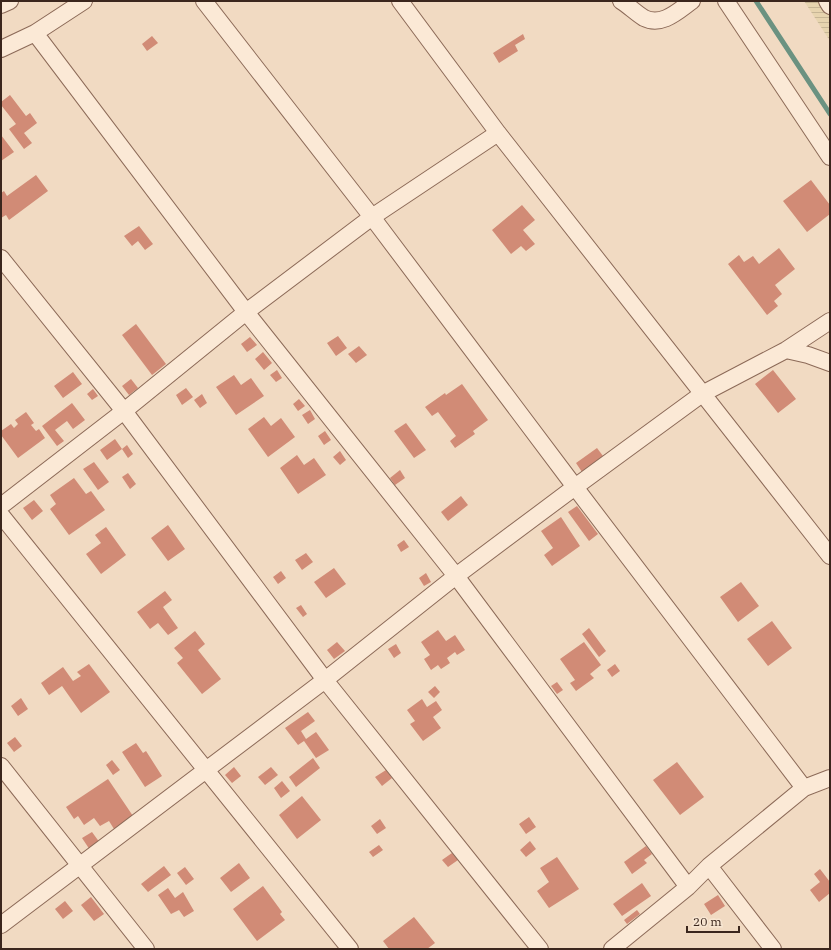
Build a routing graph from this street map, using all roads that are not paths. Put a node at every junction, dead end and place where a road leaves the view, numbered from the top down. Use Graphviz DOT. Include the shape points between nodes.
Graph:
graph roads {
  1 [pos="10,1"];
  2 [pos="84,1"];
  3 [pos="204,1"];
  4 [pos="400,1"];
  5 [pos="621,1"];
  6 [pos="692,1"];
  7 [pos="726,1"];
  8 [pos="827,1"];
  9 [pos="1,5"];
  10 [pos="830,6"];
  11 [pos="35,33"];
  12 [pos="1,49"];
  13 [pos="498,133"];
  14 [pos="830,156"];
  15 [pos="372,217"];
  16 [pos="1,258"];
  17 [pos="246,312"];
  18 [pos="830,321"];
  19 [pos="786,350"];
  20 [pos="830,363"];
  21 [pos="702,394"];
  22 [pos="124,411"];
  23 [pos="575,487"];
  24 [pos="1,506"];
  25 [pos="1,515"];
  26 [pos="830,556"];
  27 [pos="456,576"];
  28 [pos="325,680"];
  29 [pos="1,766"];
  30 [pos="206,770"];
  31 [pos="830,778"];
  32 [pos="804,788"];
  33 [pos="79,866"];
  34 [pos="709,866"];
  35 [pos="688,887"];
  36 [pos="1,925"];
  37 [pos="146,949"];
  38 [pos="350,949"];
  39 [pos="540,949"];
  40 [pos="612,949"];
  41 [pos="773,949"];
  1 -- 9 [label="street"];
  2 -- 11 [label="street"];
  3 -- 15 [label="street"];
  4 -- 13 [label="street"];
  5 -- 6 [label="street" via="643,17 655,20 668,18"];
  7 -- 14 [label="street"];
  8 -- 10 [label="street"];
  11 -- 12 [label="street"];
  11 -- 17 [label="street"];
  13 -- 15 [label="street"];
  13 -- 21 [label="street"];
  15 -- 17 [label="street"];
  15 -- 23 [label="street"];
  16 -- 22 [label="street"];
  17 -- 22 [label="street"];
  17 -- 27 [label="street"];
  18 -- 19 [label="street"];
  19 -- 20 [label="street"];
  19 -- 21 [label="street"];
  21 -- 23 [label="street"];
  21 -- 26 [label="street"];
  22 -- 24 [label="street"];
  22 -- 28 [label="street"];
  23 -- 27 [label="street"];
  23 -- 32 [label="street"];
  25 -- 30 [label="street"];
  27 -- 28 [label="street"];
  27 -- 35 [label="street"];
  28 -- 30 [label="street"];
  28 -- 39 [label="street"];
  29 -- 33 [label="street"];
  30 -- 33 [label="street"];
  30 -- 38 [label="street"];
  31 -- 32 [label="street"];
  32 -- 34 [label="street"];
  33 -- 36 [label="street"];
  33 -- 37 [label="street"];
  34 -- 35 [label="street"];
  34 -- 41 [label="street"];
  35 -- 40 [label="street"];
}
